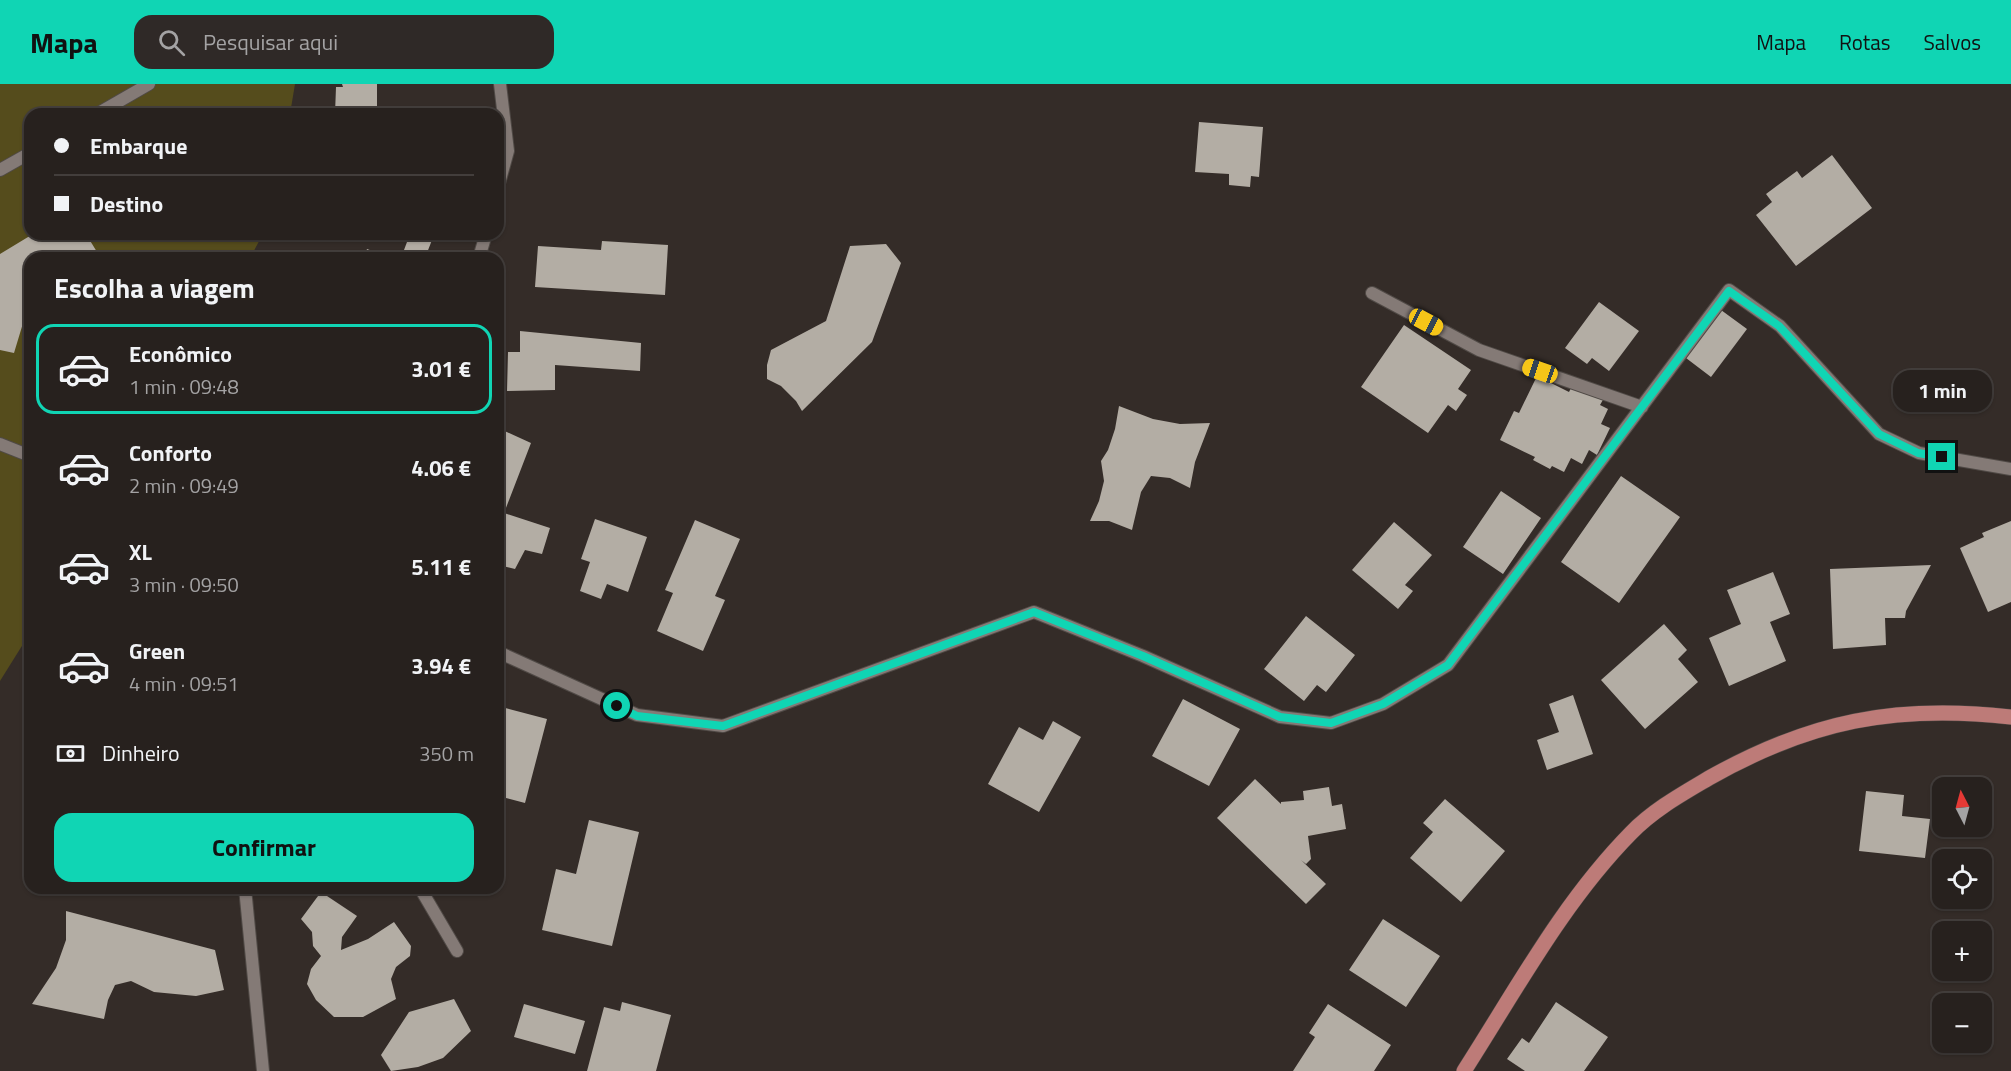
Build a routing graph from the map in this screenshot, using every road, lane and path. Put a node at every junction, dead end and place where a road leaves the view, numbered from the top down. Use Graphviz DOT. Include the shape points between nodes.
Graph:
graph roads {
  1 [pos="148,84"];
  2 [pos="500,84"];
  3 [pos="107,108"];
  4 [pos="503,108"];
  5 [pos="504,118"];
  6 [pos="24,156"];
  7 [pos="504,166"];
  8 [pos="0,170"];
  9 [pos="1372,293"];
  10 [pos="1642,407"];
  11 [pos="0,444"];
  12 [pos="24,454"];
  13 [pos="2011,469"];
  14 [pos="504,655"];
  15 [pos="2011,717"];
  16 [pos="246,894"];
  17 [pos="424,894"];
  18 [pos="457,951"];
  19 [pos="263,1071"];
  20 [pos="1464,1071"];
  1 -- 3 [label="street"];
  2 -- 4 [label="street"];
  5 -- 7 [label="street" via="508,152"];
  6 -- 8 [label="street"];
  9 -- 10 [label="street" via="1479,350"];
  10 -- 13 [label="street" via="1729,291 1779,326 1879,434 1918,453"];
  10 -- 14 [label="street" via="1448,665 1383,704 1331,723 1280,717 1034,612 723,726 637,716"];
  11 -- 12 [label="street"];
  15 -- 20 [label="main road" via="1929,713 1868,717 1828,726 1753,754 1677,797 1632,831 1567,910"];
  16 -- 19 [label="street"];
  17 -- 18 [label="street"];
}
